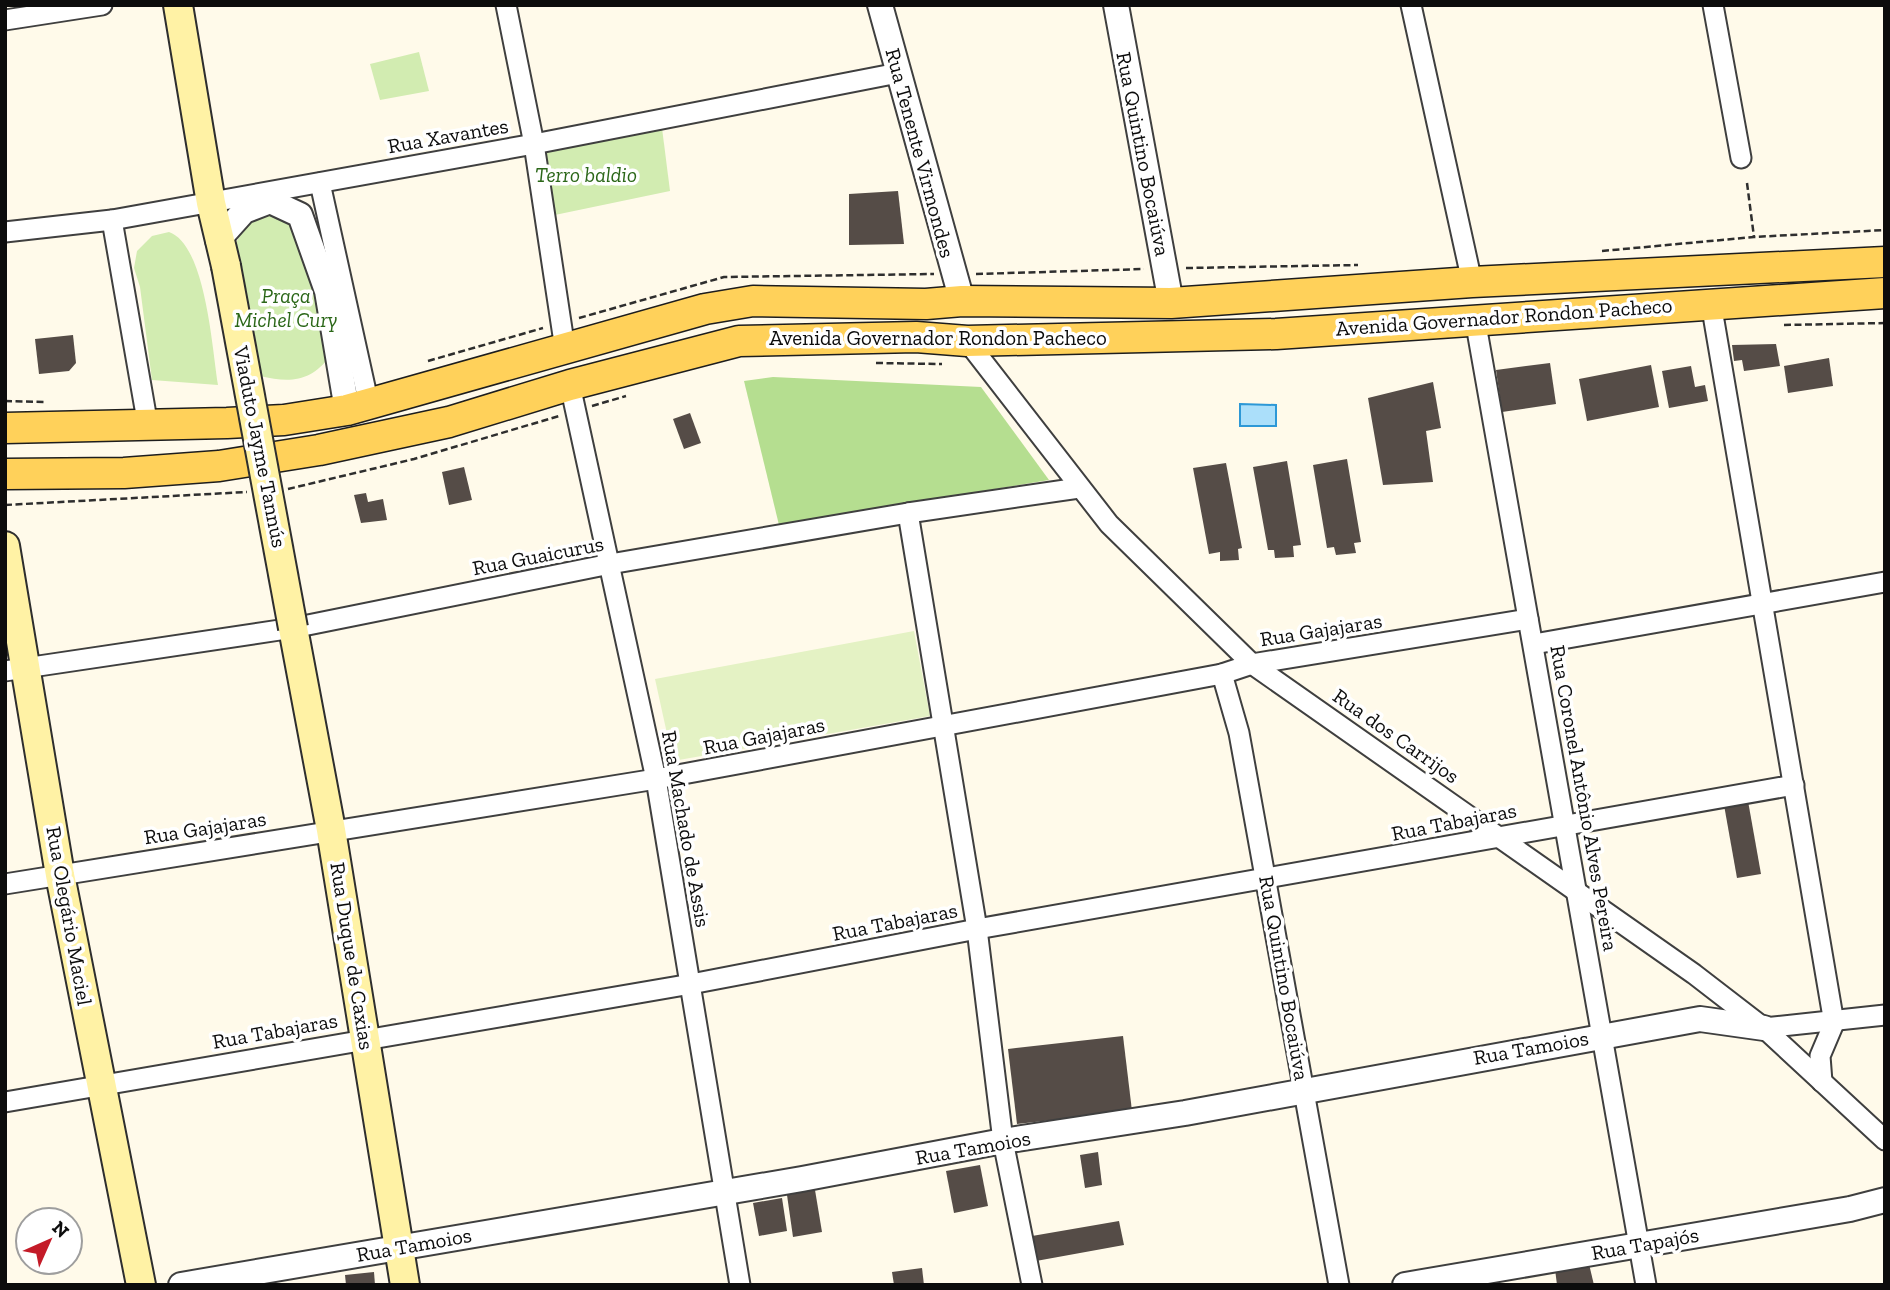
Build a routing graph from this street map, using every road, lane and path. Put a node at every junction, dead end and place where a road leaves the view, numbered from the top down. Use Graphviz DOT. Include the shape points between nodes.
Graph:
graph roads {
  1 [pos="102,5"];
  2 [pos="178,5"];
  3 [pos="506,5"];
  4 [pos="880,5"];
  5 [pos="1116,5"];
  6 [pos="1411,5"];
  7 [pos="1713,5"];
  8 [pos="5,20"];
  9 [pos="898,73"];
  10 [pos="534,144"];
  11 [pos="1741,158"];
  12 [pos="320,183"];
  13 [pos="1747,183"];
  14 [pos="211,202"];
  15 [pos="112,220"];
  16 [pos="5,232"];
  17 [pos="1754,237"];
  18 [pos="222,253"];
  19 [pos="1885,262"];
  20 [pos="1472,282"];
  21 [pos="1885,293"];
  22 [pos="962,301"];
  23 [pos="1171,303"];
  24 [pos="1711,303"];
  25 [pos="1475,318"];
  26 [pos="1885,323"];
  27 [pos="1780,325"];
  28 [pos="565,349"];
  29 [pos="974,353"];
  30 [pos="871,363"];
  31 [pos="629,395"];
  32 [pos="573,398"];
  33 [pos="358,408"];
  34 [pos="148,426"];
  35 [pos="5,428"];
  36 [pos="5,474"];
  37 [pos="1079,488"];
  38 [pos="286,490"];
  39 [pos="260,492"];
  40 [pos="5,505"];
  41 [pos="908,513"];
  42 [pos="5,546"];
  43 [pos="610,565"];
  44 [pos="1885,582"];
  45 [pos="1763,604"];
  46 [pos="1528,620"];
  47 [pos="293,628"];
  48 [pos="1534,644"];
  49 [pos="19,662"];
  50 [pos="1252,664"];
  51 [pos="1222,674"];
  52 [pos="942,725"];
  53 [pos="656,779"];
  54 [pos="1794,785"];
  55 [pos="1563,824"];
  56 [pos="331,830"];
  57 [pos="1496,838"];
  58 [pos="60,875"];
  59 [pos="1267,880"];
  60 [pos="5,884"];
  61 [pos="1576,893"];
  62 [pos="977,929"];
  63 [pos="691,984"];
  64 [pos="1885,1016"];
  65 [pos="1834,1023"];
  66 [pos="1764,1028"];
  67 [pos="1600,1035"];
  68 [pos="367,1038"];
  69 [pos="1822,1082"];
  70 [pos="100,1085"];
  71 [pos="1304,1089"];
  72 [pos="5,1102"];
  73 [pos="1885,1140"];
  74 [pos="1003,1141"];
  75 [pos="723,1192"];
  76 [pos="1885,1200"];
  77 [pos="1640,1244"];
  78 [pos="398,1247"];
  79 [pos="141,1285"];
  80 [pos="181,1285"];
  81 [pos="405,1285"];
  82 [pos="740,1285"];
  83 [pos="1032,1285"];
  84 [pos="1339,1285"];
  85 [pos="1405,1285"];
  86 [pos="1646,1285"];
  1 -- 8 [label="street"];
  2 -- 14 [label="main road"];
  3 -- 10 [label="street"];
  4 -- 9 [label="street, Rua Tenente Virmondes"];
  5 -- 23 [label="street, Rua Quintino Bocaiúva"];
  6 -- 20 [label="street"];
  7 -- 11 [label="street"];
  9 -- 10 [label="street, Rua Xavantes"];
  9 -- 22 [label="street, Rua Tenente Virmondes"];
  10 -- 12 [label="street, Rua Xavantes"];
  10 -- 28 [label="street"];
  12 -- 14 [label="street, Rua Xavantes"];
  12 -- 33 [label="street"];
  13 -- 17 [label="path"];
  14 -- 15 [label="street, Rua Xavantes"];
  14 -- 18 [label="main road, Viaduto Jayme Tannús"];
  15 -- 16 [label="street, Rua Xavantes"];
  15 -- 34 [label="street"];
  18 -- 33 [label="street" via="244,211 270,201 300,215 327,291"];
  18 -- 47 [label="main road, Viaduto Jayme Tannús, bridge"];
  19 -- 20 [label="main road, Avenida Governador Rondon Pacheco"];
  20 -- 23 [label="main road, Avenida Governador Rondon Pacheco"];
  21 -- 24 [label="main road, Avenida Governador Rondon Pacheco"];
  22 -- 23 [label="main road, Avenida Governador Rondon Pacheco"];
  22 -- 28 [label="main road, Avenida Governador Rondon Pacheco" via="739,303"];
  24 -- 25 [label="main road, Avenida Governador Rondon Pacheco"];
  24 -- 45 [label="street"];
  25 -- 29 [label="main road, Avenida Governador Rondon Pacheco"];
  25 -- 46 [label="street, Rua Coronel Antônio Alves Pereira"];
  26 -- 27 [label="path"];
  28 -- 33 [label="main road, Avenida Governador Rondon Pacheco"];
  29 -- 30 [label="path"];
  29 -- 32 [label="main road, Avenida Governador Rondon Pacheco" via="916,337 739,341"];
  29 -- 37 [label="street, Rua dos Carrijos"];
  31 -- 32 [label="path"];
  32 -- 36 [label="main road, Avenida Governador Rondon Pacheco" via="231,464"];
  32 -- 38 [label="path" via="414,459"];
  32 -- 43 [label="street, Rua Machado de Assis"];
  33 -- 34 [label="main road, Avenida Governador Rondon Pacheco" via="284,420"];
  34 -- 35 [label="main road, Avenida Governador Rondon Pacheco"];
  37 -- 41 [label="street, Rua Guaicurus"];
  37 -- 50 [label="street, Rua dos Carrijos" via="1109,524"];
  39 -- 40 [label="path"];
  41 -- 43 [label="street, Rua Guaicurus"];
  41 -- 52 [label="street"];
  42 -- 49 [label="main road, Rua Olegário Maciel"];
  43 -- 47 [label="street, Rua Guaicurus"];
  43 -- 53 [label="street, Rua Machado de Assis"];
  44 -- 45 [label="street"];
  45 -- 48 [label="street"];
  45 -- 54 [label="street"];
  46 -- 48 [label="street, Rua Coronel Antônio Alves Pereira"];
  46 -- 50 [label="street, Rua Gajajaras"];
  47 -- 49 [label="street, Rua Guaicurus"];
  47 -- 56 [label="main road, Rua Duque de Caxias"];
  48 -- 55 [label="street, Rua Coronel Antônio Alves Pereira"];
  49 -- 58 [label="main road, Rua Olegário Maciel"];
  50 -- 51 [label="street, Rua Gajajaras"];
  50 -- 57 [label="street, Rua dos Carrijos"];
  51 -- 52 [label="street, Rua Gajajaras"];
  51 -- 59 [label="street, Rua Quintino Bocaiúva" via="1239,733"];
  52 -- 53 [label="street, Rua Gajajaras"];
  52 -- 62 [label="street"];
  53 -- 56 [label="street, Rua Gajajaras"];
  53 -- 63 [label="street, Rua Machado de Assis"];
  54 -- 55 [label="street, Rua Tabajaras"];
  54 -- 65 [label="street"];
  55 -- 57 [label="street, Rua Tabajaras"];
  55 -- 61 [label="street, Rua Coronel Antônio Alves Pereira"];
  56 -- 58 [label="street, Rua Gajajaras"];
  56 -- 68 [label="main road, Rua Duque de Caxias"];
  57 -- 59 [label="street, Rua Tabajaras"];
  57 -- 61 [label="street, Rua dos Carrijos"];
  58 -- 60 [label="street, Rua Gajajaras"];
  58 -- 70 [label="main road, Rua Olegário Maciel"];
  59 -- 62 [label="street, Rua Tabajaras"];
  59 -- 71 [label="street, Rua Quintino Bocaiúva"];
  61 -- 66 [label="street, Rua dos Carrijos"];
  61 -- 67 [label="street, Rua Coronel Antônio Alves Pereira"];
  62 -- 63 [label="street, Rua Tabajaras"];
  62 -- 74 [label="street"];
  63 -- 68 [label="street, Rua Tabajaras"];
  63 -- 75 [label="street, Rua Machado de Assis"];
  64 -- 65 [label="street"];
  65 -- 66 [label="street"];
  65 -- 69 [label="street" via="1820,1056"];
  66 -- 67 [label="street, Rua Tamoios" via="1700,1019"];
  66 -- 69 [label="street, Rua dos Carrijos"];
  67 -- 71 [label="street, Rua Tamoios"];
  67 -- 77 [label="street, Rua Coronel Antônio Alves Pereira"];
  68 -- 70 [label="street, Rua Tabajaras"];
  68 -- 78 [label="main road, Rua Duque de Caxias"];
  69 -- 73 [label="street, Rua dos Carrijos"];
  70 -- 72 [label="street, Rua Tabajaras"];
  70 -- 79 [label="main road, Rua Olegário Maciel"];
  71 -- 74 [label="street, Rua Tamoios"];
  71 -- 84 [label="street, Rua Quintino Bocaiúva"];
  74 -- 75 [label="street, Rua Tamoios"];
  74 -- 83 [label="street"];
  75 -- 78 [label="street, Rua Tamoios"];
  75 -- 82 [label="street, Rua Machado de Assis"];
  76 -- 77 [label="street, Rua Tapajós"];
  77 -- 85 [label="street, Rua Tapajós"];
  77 -- 86 [label="street, Rua Coronel Antônio Alves Pereira"];
  78 -- 80 [label="street, Rua Tamoios"];
  78 -- 81 [label="main road, Rua Duque de Caxias"];
}
